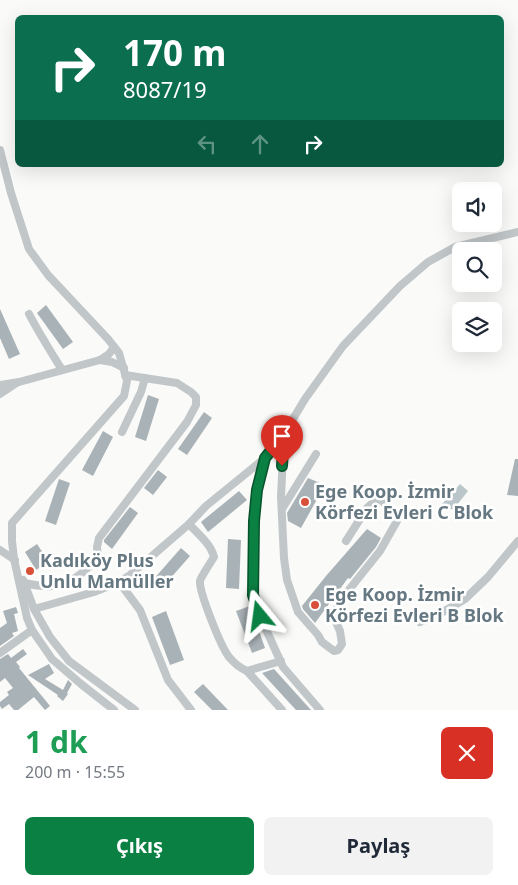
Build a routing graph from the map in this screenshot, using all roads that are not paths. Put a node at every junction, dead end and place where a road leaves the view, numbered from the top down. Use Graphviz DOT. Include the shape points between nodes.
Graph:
graph roads {
  1 [pos="0,150"];
  2 [pos="518,232"];
  3 [pos="29,314"];
  4 [pos="114,347"];
  5 [pos="100,360"];
  6 [pos="62,370"];
  7 [pos="124,372"];
  8 [pos="145,378"];
  9 [pos="19,382"];
  10 [pos="0,386"];
  11 [pos="0,394"];
  12 [pos="122,432"];
  13 [pos="284,434"];
  14 [pos="316,454"];
  15 [pos="265,458"];
  16 [pos="282,510"];
  17 [pos="189,524"];
  18 [pos="346,541"];
  19 [pos="518,541"];
  20 [pos="0,550"];
  21 [pos="14,559"];
  22 [pos="119,582"];
  23 [pos="24,584"];
  24 [pos="34,609"];
  25 [pos="420,622"];
  26 [pos="32,630"];
  27 [pos="0,653"];
  28 [pos="281,662"];
  29 [pos="247,671"];
  30 [pos="114,710"];
  31 [pos="134,710"];
  32 [pos="191,710"];
  33 [pos="282,710"];
  34 [pos="320,710"];
  1 -- 4 [label="street" via="29,249 48,275"];
  2 -- 13 [label="street" via="454,247 428,262 400,286 343,346"];
  3 -- 6 [label="street"];
  4 -- 5 [label="street"];
  4 -- 7 [label="street"];
  5 -- 6 [label="street"];
  5 -- 7 [label="street" via="112,362"];
  6 -- 9 [label="street"];
  7 -- 8 [label="street"];
  7 -- 21 [label="street" via="127,381 124,396 12,523"];
  8 -- 12 [label="street"];
  8 -- 23 [label="street" via="177,383 196,397 196,405 187,422 99,538 98,558 81,574 60,585"];
  9 -- 10 [label="street"];
  9 -- 11 [label="street"];
  13 -- 15 [label="street"];
  13 -- 16 [label="street"];
  14 -- 16 [label="street"];
  15 -- 17 [label="street"];
  15 -- 28 [label="street" via="254,521 253,595"];
  16 -- 18 [label="street" via="287,580 298,612 322,642 334,651 342,644 335,611 380,551 397,521 397,515 377,499 367,508"];
  17 -- 22 [label="street"];
  17 -- 29 [label="street" via="213,554 214,558 200,580 201,592 222,646 240,668"];
  19 -- 25 [label="street" via="465,599"];
  20 -- 21 [label="street"];
  21 -- 23 [label="street"];
  21 -- 26 [label="street"];
  22 -- 24 [label="street"];
  22 -- 32 [label="street" via="140,610 168,680"];
  23 -- 24 [label="street"];
  24 -- 31 [label="street" via="50,637 70,661"];
  26 -- 27 [label="street"];
  26 -- 30 [label="street" via="52,659"];
  28 -- 29 [label="street"];
  28 -- 34 [label="street"];
  29 -- 33 [label="street"];
}
